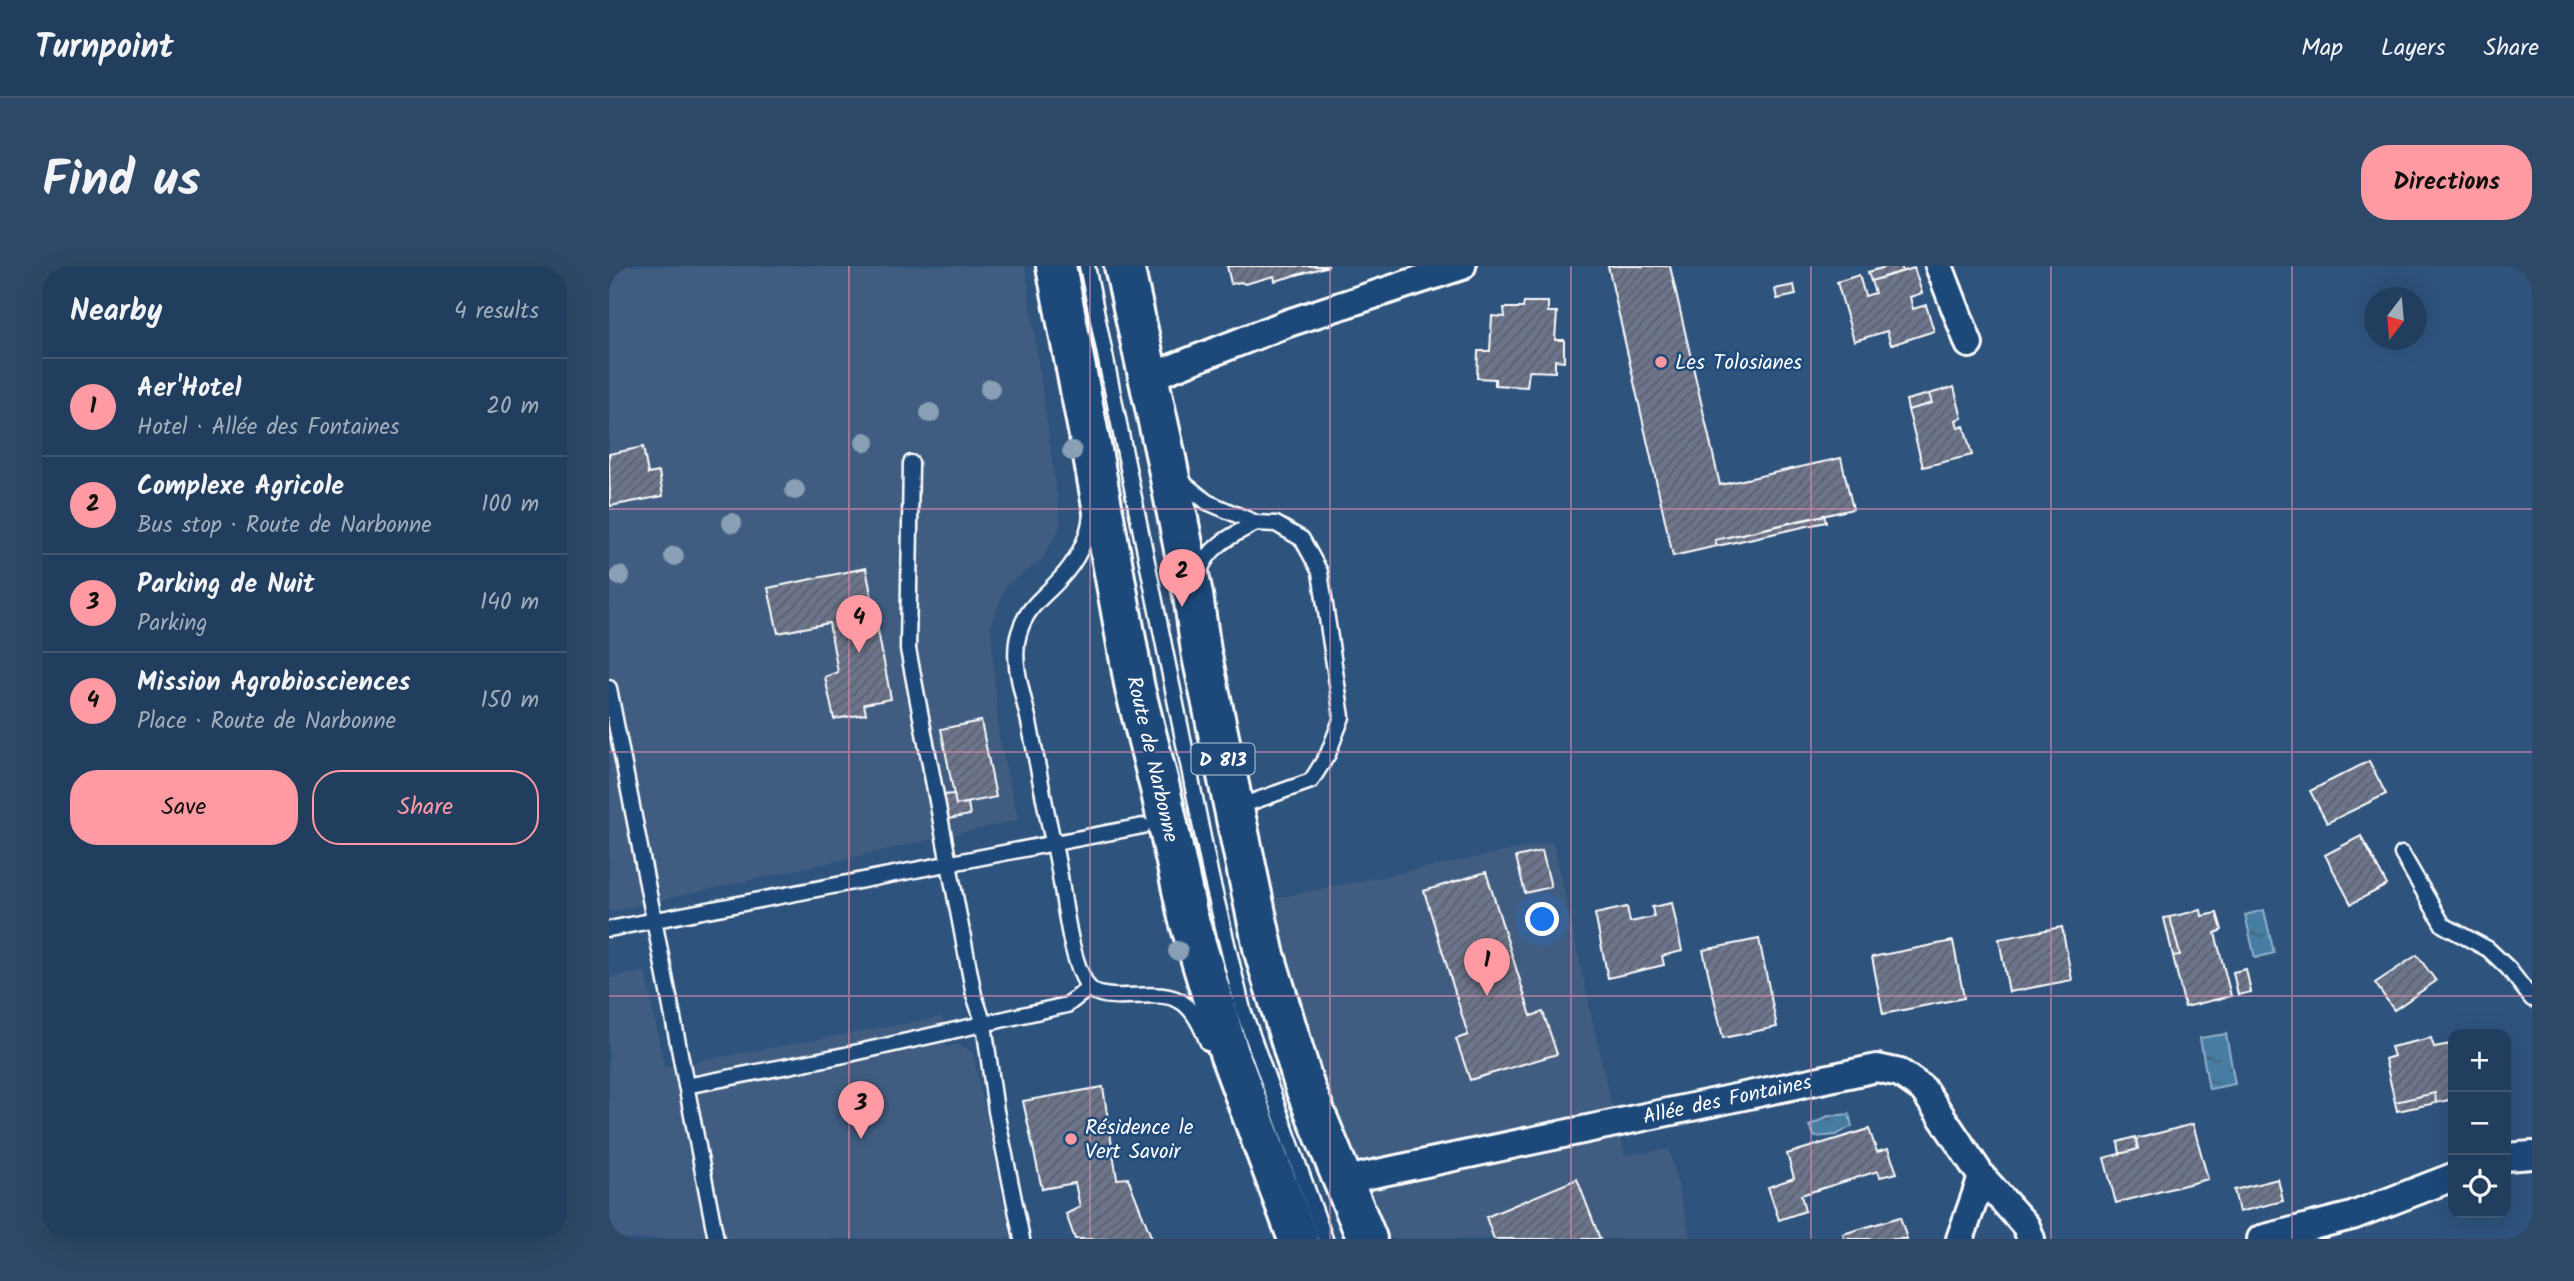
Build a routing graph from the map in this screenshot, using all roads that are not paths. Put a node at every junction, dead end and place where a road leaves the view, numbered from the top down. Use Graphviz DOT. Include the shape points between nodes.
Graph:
graph roads {
  1 [pos="1056,266"];
  2 [pos="1087,266"];
  3 [pos="1124,266"];
  4 [pos="1462,266"];
  5 [pos="1939,266"];
  6 [pos="1969,344"];
  7 [pos="1147,378"];
  8 [pos="1093,456"];
  9 [pos="1166,458"];
  10 [pos="911,463"];
  11 [pos="1256,523"];
  12 [pos="1193,595"];
  13 [pos="609,688"];
  14 [pos="1246,804"];
  15 [pos="1143,826"];
  16 [pos="1053,841"];
  17 [pos="2402,854"];
  18 [pos="950,863"];
  19 [pos="652,920"];
  20 [pos="609,929"];
  21 [pos="1089,988"];
  22 [pos="2532,999"];
  23 [pos="985,1024"];
  24 [pos="1212,1053"];
  25 [pos="686,1086"];
  26 [pos="1226,1088"];
  27 [pos="2532,1155"];
  28 [pos="2511,1157"];
  29 [pos="1982,1177"];
  30 [pos="2448,1179"];
  31 [pos="1276,1182"];
  32 [pos="1345,1182"];
  33 [pos="716,1239"];
  34 [pos="1022,1239"];
  35 [pos="1298,1239"];
  36 [pos="1325,1239"];
  37 [pos="1367,1239"];
  38 [pos="1960,1239"];
  39 [pos="2031,1239"];
  40 [pos="2261,1239"];
  1 -- 8 [label="main road, Route de Narbonne"];
  2 -- 36 [label="lane" via="1243,1010"];
  3 -- 7 [label="main road, D 813"];
  4 -- 7 [label="street" via="1288,323"];
  5 -- 6 [label="street"];
  7 -- 9 [label="main road, D 813"];
  8 -- 16 [label="lane" via="1086,539 1069,568 1033,604 1018,637 1021,685"];
  8 -- 31 [label="main road, Route de Narbonne" via="1135,689 1188,917 1229,1054"];
  9 -- 11 [label="lane" via="1186,485 1207,502"];
  9 -- 12 [label="main road, D 813"];
  10 -- 18 [label="lane" via="908,649"];
  11 -- 12 [label="lane" via="1214,548 1201,566"];
  11 -- 14 [label="lane" via="1276,523 1302,539 1320,572 1342,717 1328,754 1311,781"];
  12 -- 32 [label="main road, D 813" via="1264,952 1305,1088"];
  13 -- 19 [label="lane"];
  15 -- 16 [label="lane"];
  16 -- 18 [label="lane"];
  16 -- 21 [label="lane" via="1078,967"];
  17 -- 22 [label="lane" via="2443,925 2488,949"];
  18 -- 19 [label="lane"];
  18 -- 23 [label="lane" via="974,995"];
  19 -- 20 [label="lane"];
  19 -- 25 [label="lane"];
  21 -- 23 [label="lane" via="1067,1005"];
  21 -- 24 [label="lane" via="1104,995 1157,995 1182,1002 1198,1021"];
  23 -- 25 [label="lane"];
  23 -- 34 [label="lane" via="996,1111"];
  25 -- 33 [label="lane"];
  26 -- 31 [label="lane"];
  27 -- 28 [label="street"];
  29 -- 32 [label="street, Allée des Fontaines" via="1923,1089 1900,1073 1877,1068"];
  29 -- 38 [label="street"];
  29 -- 39 [label="street, Allée des Fontaines" via="2026,1226"];
  30 -- 40 [label="street" via="2352,1216"];
  31 -- 35 [label="main road, Route de Narbonne"];
  32 -- 37 [label="main road, D 813"];
}
